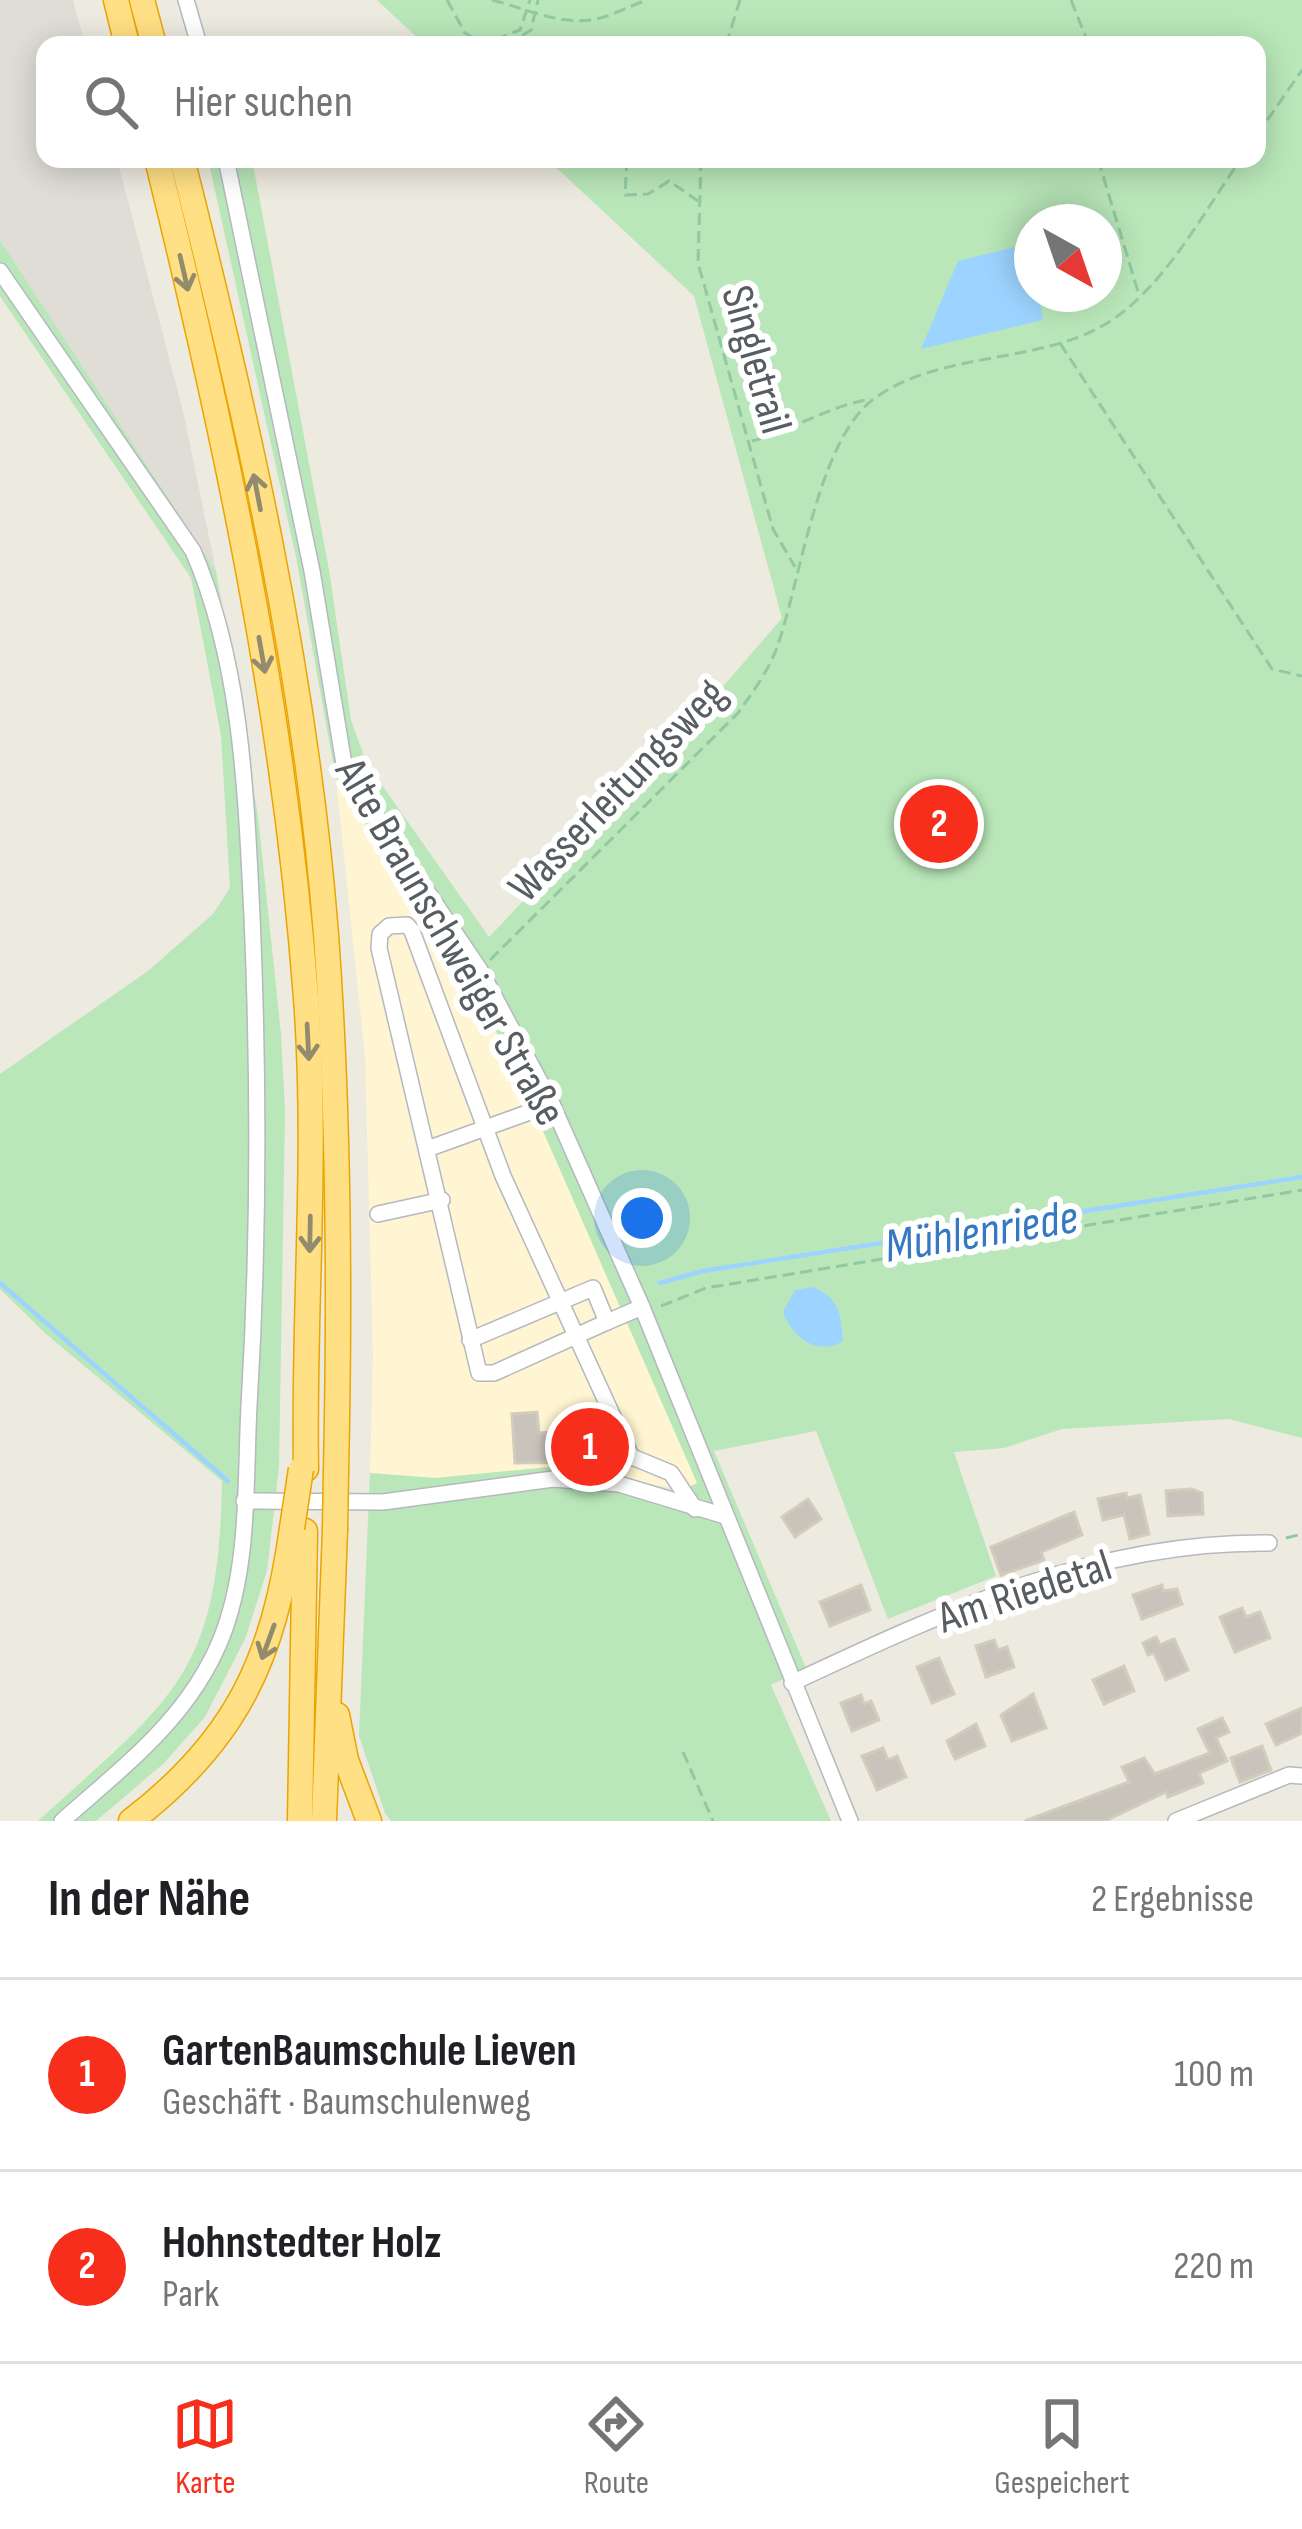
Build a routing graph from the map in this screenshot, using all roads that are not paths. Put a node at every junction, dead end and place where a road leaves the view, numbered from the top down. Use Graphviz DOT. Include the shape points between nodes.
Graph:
graph roads {
  1 [pos="116,0"];
  2 [pos="142,0"];
  3 [pos="186,0"];
  4 [pos="126,36"];
  5 [pos="152,36"];
  6 [pos="196,36"];
  7 [pos="159,168"];
  8 [pos="184,168"];
  9 [pos="228,168"];
  10 [pos="0,271"];
  11 [pos="552,1104"];
  12 [pos="488,1128"];
  13 [pos="430,1148"];
  14 [pos="442,1200"];
  15 [pos="378,1214"];
  16 [pos="559,1298"];
  17 [pos="643,1311"];
  18 [pos="607,1322"];
  19 [pos="574,1336"];
  20 [pos="470,1340"];
  21 [pos="608,1447"];
  22 [pos="632,1458"];
  23 [pos="244,1501"];
  24 [pos="695,1509"];
  25 [pos="725,1516"];
  26 [pos="299,1528"];
  27 [pos="1268,1543"];
  28 [pos="327,1664"];
  29 [pos="792,1683"];
  30 [pos="1302,1776"];
  31 [pos="62,1821"];
  32 [pos="130,1821"];
  33 [pos="300,1821"];
  34 [pos="324,1821"];
  35 [pos="369,1821"];
  36 [pos="850,1821"];
  37 [pos="1176,1821"];
  1 -- 4 [label="highway"];
  2 -- 5 [label="highway"];
  3 -- 6 [label="street"];
  7 -- 26 [label="highway, one-way, bridge" via="247,572 288,820 312,1117"];
  28 -- 8 [label="highway, one-way, bridge" via="336,1471 329,1001 317,856 267,544"];
  9 -- 11 [label="street, Alte Braunschweiger Straße" via="312,571 341,760 480,970"];
  10 -- 23 [label="street" via="193,551 221,648 245,769 254,965 260,1218"];
  11 -- 12 [label="street"];
  11 -- 17 [label="street, Alte Braunschweiger Straße"];
  12 -- 13 [label="street"];
  12 -- 13 [label="street" via="412,932 389,926 379,948"];
  12 -- 16 [label="street"];
  13 -- 14 [label="street"];
  14 -- 15 [label="street"];
  14 -- 20 [label="street"];
  16 -- 18 [label="street" via="593,1288"];
  16 -- 19 [label="street"];
  16 -- 20 [label="street"];
  17 -- 18 [label="street"];
  17 -- 25 [label="street, Alte Braunschweiger Straße"];
  18 -- 19 [label="street"];
  19 -- 20 [label="street" via="494,1373 479,1372"];
  19 -- 22 [label="street"];
  21 -- 22 [label="street"];
  22 -- 24 [label="street" via="671,1473"];
  23 -- 24 [label="street" via="369,1502 553,1478 619,1484"];
  23 -- 31 [label="street" via="237,1583 210,1662 163,1730"];
  24 -- 25 [label="street"];
  25 -- 29 [label="street, Alte Braunschweiger Straße"];
  26 -- 32 [label="highway, one-way" via="278,1615 241,1704 193,1769"];
  26 -- 33 [label="highway"];
  27 -- 29 [label="street, Am Riedetal" via="1099,1560 1034,1578"];
  28 -- 34 [label="highway"];
  28 -- 35 [label="highway" via="346,1760"];
  29 -- 36 [label="street, Alte Braunschweiger Straße"];
  30 -- 37 [label="street" via="1289,1774"];
}
